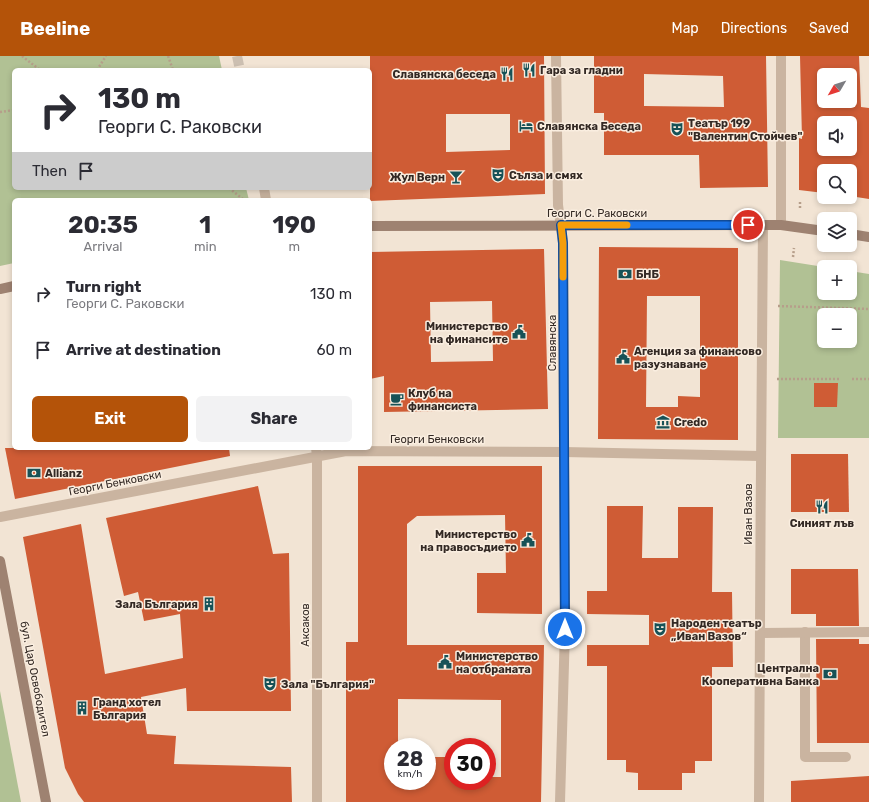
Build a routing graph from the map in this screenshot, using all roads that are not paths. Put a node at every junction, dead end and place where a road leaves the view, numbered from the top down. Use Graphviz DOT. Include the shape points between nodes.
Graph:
graph roads {
  1 [pos="556,56"];
  2 [pos="781,56"];
  3 [pos="561,225"];
  4 [pos="763,225"];
  5 [pos="781,225"];
  6 [pos="372,226"];
  7 [pos="817,230"];
  8 [pos="857,235"];
  9 [pos="869,237"];
  10 [pos="12,286"];
  11 [pos="0,289"];
  12 [pos="316,452"];
  13 [pos="564,452"];
  14 [pos="760,456"];
  15 [pos="0,517"];
  16 [pos="0,561"];
  17 [pos="805,632"];
  18 [pos="869,632"];
  19 [pos="761,633"];
  20 [pos="846,757"];
  21 [pos="46,802"];
  22 [pos="317,802"];
  23 [pos="560,802"];
  24 [pos="759,802"];
  1 -- 3 [label="street, Славянска" via="558,205"];
  2 -- 5 [label="street"];
  3 -- 4 [label="street, Георги С. Раковски"];
  3 -- 6 [label="street, Георги С. Раковски"];
  3 -- 13 [label="street, Славянска"];
  4 -- 5 [label="street, Георги С. Раковски"];
  4 -- 14 [label="street, Иван Вазов"];
  5 -- 7 [label="street, Георги С. Раковски"];
  8 -- 9 [label="street"];
  10 -- 11 [label="street"];
  12 -- 13 [label="street, Георги Бенковски"];
  12 -- 15 [label="street, Георги Бенковски"];
  12 -- 22 [label="street, Аксаков"];
  13 -- 14 [label="street, Георги Бенковски"];
  13 -- 23 [label="street, Славянска" via="565,629"];
  14 -- 19 [label="street, Иван Вазов"];
  16 -- 21 [label="street, бул. Цар Освободител"];
  17 -- 18 [label="street"];
  17 -- 19 [label="street"];
  17 -- 20 [label="street" via="806,757"];
  19 -- 24 [label="street, Иван Вазов"];
}
